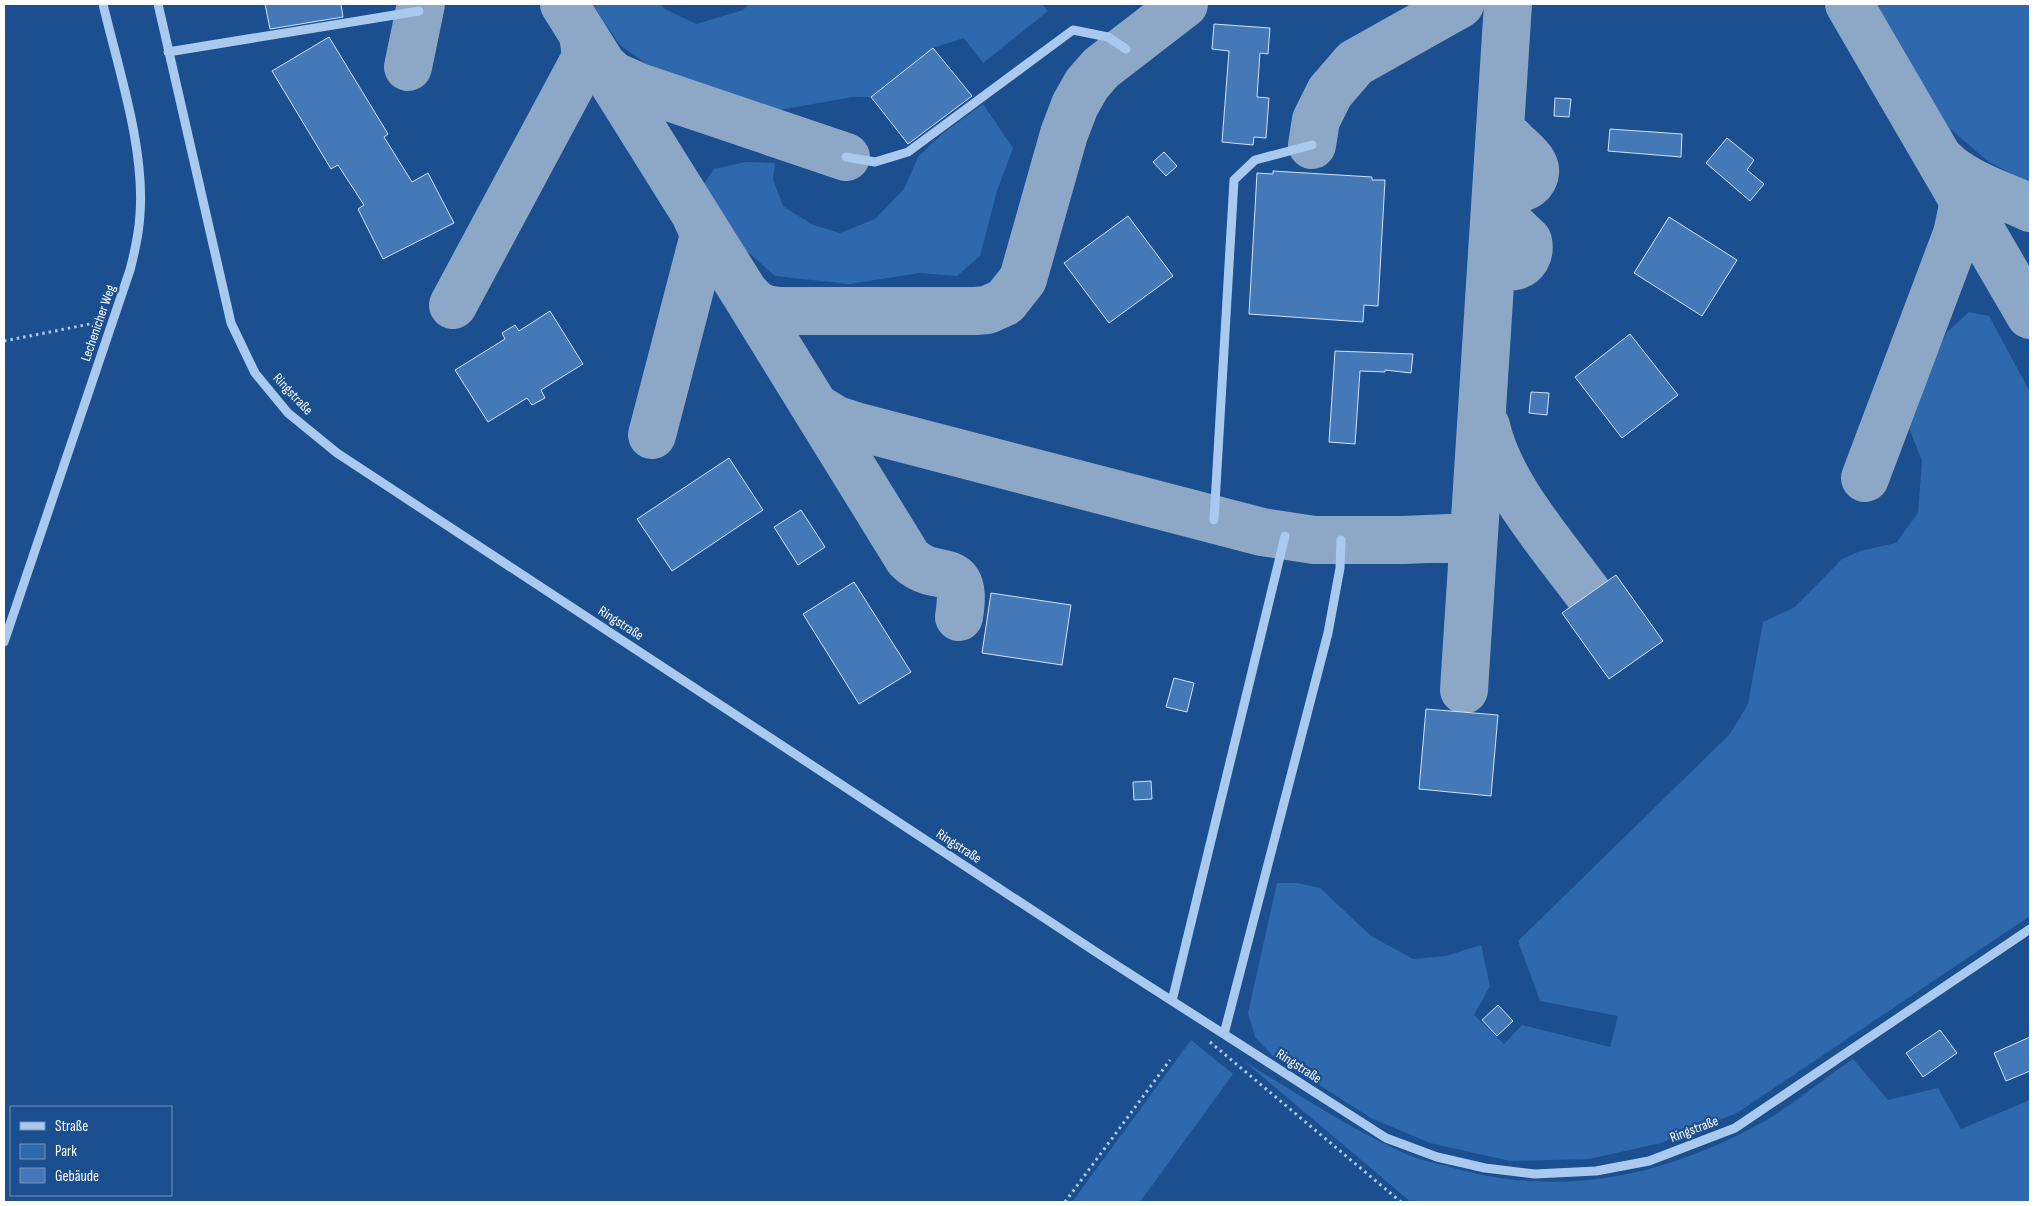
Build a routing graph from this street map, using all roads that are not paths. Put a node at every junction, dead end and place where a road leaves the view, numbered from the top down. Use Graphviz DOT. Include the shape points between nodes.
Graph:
graph roads {
  1 [pos="102,4"];
  2 [pos="158,4"];
  3 [pos="419,12"];
  4 [pos="1126,49"];
  5 [pos="168,52"];
  6 [pos="1312,145"];
  7 [pos="846,158"];
  8 [pos="1214,520"];
  9 [pos="1285,536"];
  10 [pos="1341,540"];
  11 [pos="4,642"];
  12 [pos="2030,929"];
  13 [pos="1172,1001"];
  14 [pos="1224,1034"];
  1 -- 11 [label="street, Lechenicher Weg" via="140,176 138,240"];
  2 -- 5 [label="street, Ringstraße"];
  3 -- 5 [label="street"];
  4 -- 7 [label="street" via="1108,37 1073,30 908,152 875,162"];
  5 -- 13 [label="street, Ringstraße" via="231,324 255,373 288,413 345,459"];
  6 -- 8 [label="street" via="1255,160 1234,180"];
  9 -- 13 [label="street"];
  10 -- 14 [label="street" via="1340,568 1328,632"];
  12 -- 14 [label="street, Ringstraße" via="1735,1128 1649,1161 1596,1172 1535,1174 1437,1158 1386,1138"];
  13 -- 14 [label="street, Ringstraße"];
}
